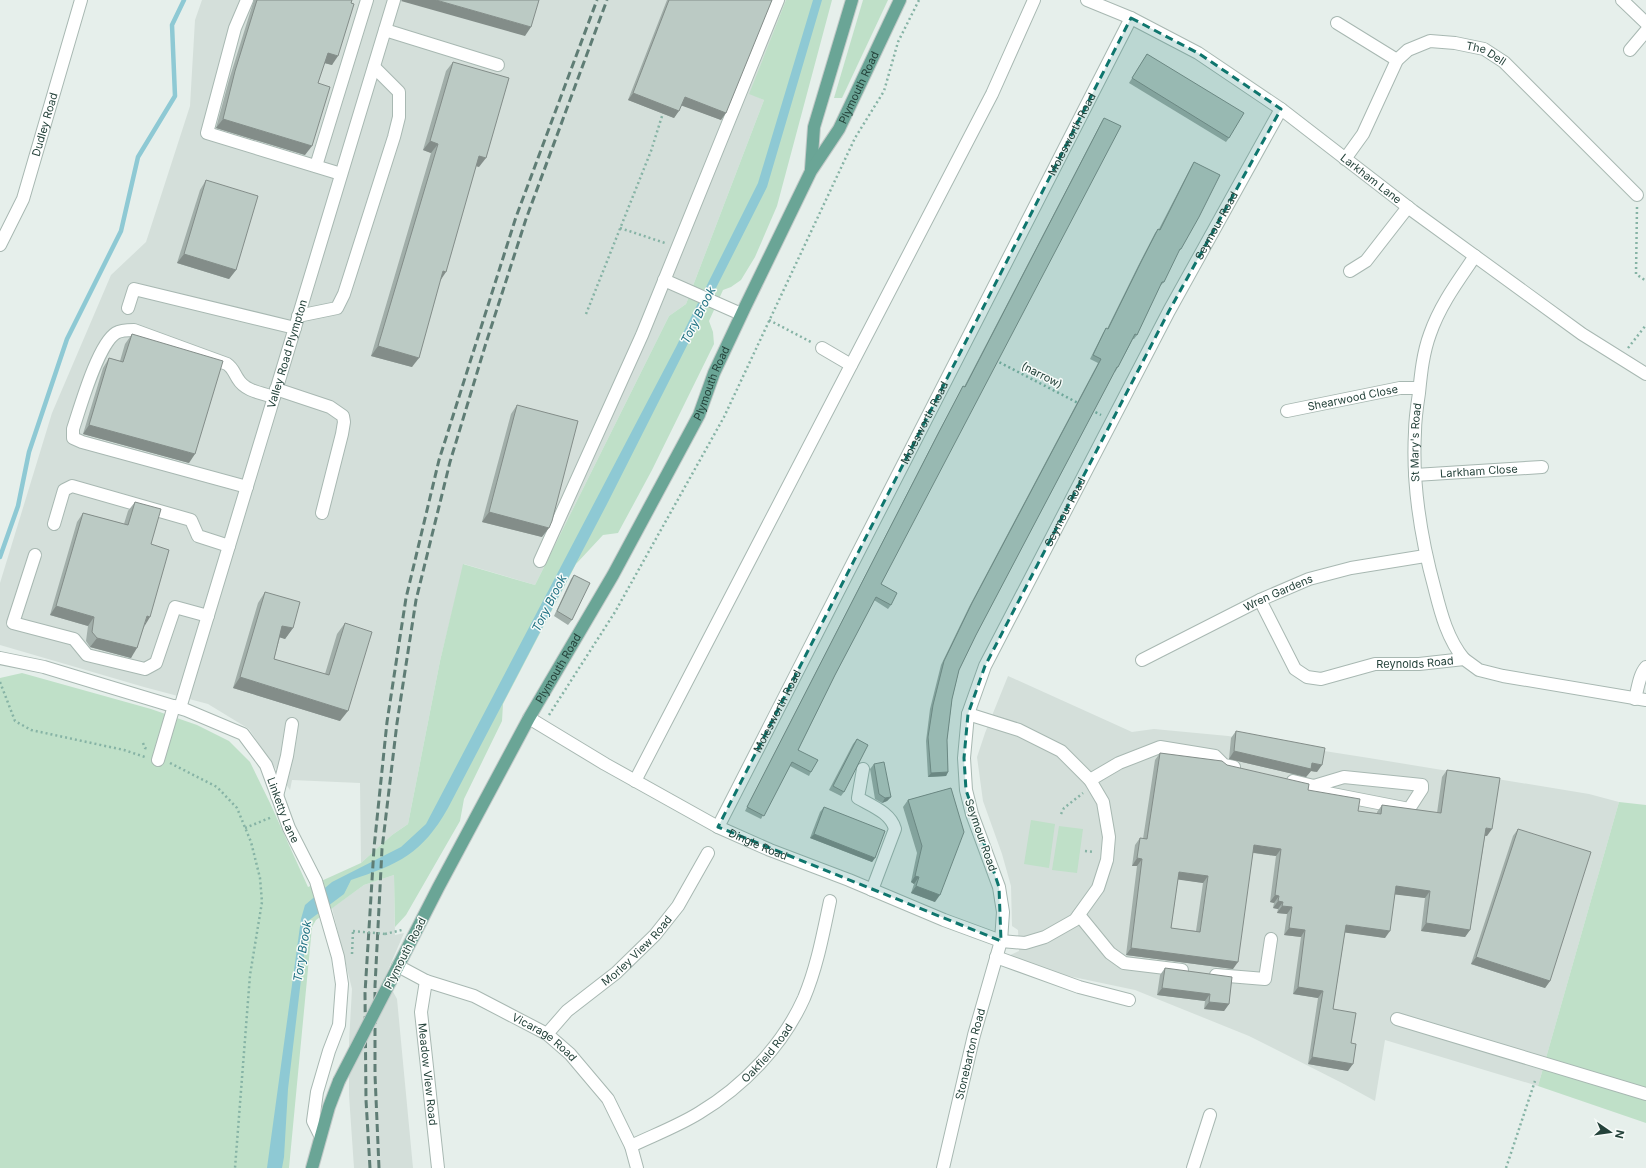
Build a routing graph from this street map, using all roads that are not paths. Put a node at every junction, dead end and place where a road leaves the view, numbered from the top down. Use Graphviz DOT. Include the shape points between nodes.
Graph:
graph roads {
  1 [pos="81,0"];
  2 [pos="247,0"];
  3 [pos="366,0"];
  4 [pos="394,0"];
  5 [pos="778,0"];
  6 [pos="852,0"];
  7 [pos="900,0"];
  8 [pos="1034,0"];
  9 [pos="1087,0"];
  10 [pos="1622,0"];
  11 [pos="1131,18"];
  12 [pos="1337,23"];
  13 [pos="1646,23"];
  14 [pos="385,30"];
  15 [pos="1646,31"];
  16 [pos="1630,50"];
  17 [pos="1397,60"];
  18 [pos="498,65"];
  19 [pos="374,67"];
  20 [pos="1281,109"];
  21 [pos="1346,159"];
  22 [pos="316,166"];
  23 [pos="811,171"];
  24 [pos="341,174"];
  25 [pos="1637,196"];
  26 [pos="1408,207"];
  27 [pos="0,245"];
  28 [pos="1475,256"];
  29 [pos="1350,271"];
  30 [pos="664,280"];
  31 [pos="128,308"];
  32 [pos="741,314"];
  33 [pos="296,322"];
  34 [pos="822,348"];
  35 [pos="850,365"];
  36 [pos="1646,374"];
  37 [pos="1420,388"];
  38 [pos="275,393"];
  39 [pos="1287,411"];
  40 [pos="1542,467"];
  41 [pos="1415,475"];
  42 [pos="247,487"];
  43 [pos="322,513"];
  44 [pos="54,524"];
  45 [pos="229,546"];
  46 [pos="35,555"];
  47 [pos="1425,556"];
  48 [pos="540,561"];
  49 [pos="1260,600"];
  50 [pos="208,616"];
  51 [pos="0,658"];
  52 [pos="1464,659"];
  53 [pos="1142,660"];
  54 [pos="1646,667"];
  55 [pos="1641,699"];
  56 [pos="177,707"];
  57 [pos="968,714"];
  58 [pos="529,718"];
  59 [pos="292,724"];
  60 [pos="158,760"];
  61 [pos="863,769"];
  62 [pos="1246,770"];
  63 [pos="1284,779"];
  64 [pos="635,781"];
  65 [pos="1092,784"];
  66 [pos="1314,786"];
  67 [pos="277,796"];
  68 [pos="718,827"];
  69 [pos="708,853"];
  70 [pos="872,890"];
  71 [pos="830,901"];
  72 [pos="1078,915"];
  73 [pos="1271,939"];
  74 [pos="1001,941"];
  75 [pos="996,957"];
  76 [pos="398,966"];
  77 [pos="426,981"];
  78 [pos="1129,1000"];
  79 [pos="1397,1019"];
  80 [pos="547,1034"];
  81 [pos="1646,1094"];
  82 [pos="1210,1115"];
  83 [pos="320,1135"];
  84 [pos="631,1146"];
  85 [pos="312,1168"];
  86 [pos="438,1168"];
  87 [pos="637,1168"];
  88 [pos="943,1168"];
  89 [pos="1193,1168"];
  1 -- 27 [label="street, Dudley Road" via="23,199"];
  2 -- 22 [label="street" via="235,28 207,133"];
  3 -- 22 [label="street"];
  4 -- 14 [label="street, Valley Road Plympton"];
  5 -- 30 [label="street"];
  6 -- 23 [label="main road, Plymouth Road" via="814,127"];
  7 -- 23 [label="main road, Plymouth Road" via="839,129"];
  8 -- 35 [label="street" via="992,94"];
  9 -- 11 [label="street, Larkham Lane"];
  10 -- 13 [label="street"];
  11 -- 20 [label="street, Larkham Lane" via="1198,53"];
  11 -- 68 [label="street, Molesworth Road"];
  12 -- 17 [label="street"];
  14 -- 18 [label="street"];
  14 -- 19 [label="street, Valley Road Plympton"];
  15 -- 16 [label="street"];
  17 -- 21 [label="street, The Dell" via="1364,134"];
  17 -- 25 [label="street, The Dell" via="1408,50 1430,41 1484,49 1504,62"];
  19 -- 24 [label="street, Valley Road Plympton"];
  19 -- 33 [label="street" via="398,92 399,117 394,137 344,294 336,308"];
  20 -- 21 [label="street, Larkham Lane"];
  20 -- 57 [label="street, Seymour Road" via="1112,420 986,666"];
  21 -- 26 [label="street, Larkham Lane"];
  22 -- 24 [label="street"];
  23 -- 32 [label="main road, Plymouth Road"];
  24 -- 33 [label="street, Valley Road Plympton"];
  26 -- 28 [label="street, Larkham Lane"];
  26 -- 29 [label="street" via="1366,261"];
  28 -- 36 [label="street, Larkham Lane" via="1582,334"];
  28 -- 37 [label="street, St Mary's Road" via="1441,306 1430,334"];
  30 -- 32 [label="street"];
  30 -- 48 [label="street" via="642,335"];
  31 -- 33 [label="street" via="134,289"];
  32 -- 58 [label="main road, Plymouth Road" via="698,416 613,575"];
  33 -- 38 [label="street, Valley Road Plympton"];
  34 -- 35 [label="street"];
  35 -- 64 [label="street"];
  37 -- 39 [label="street, Shearwood Close" via="1400,388"];
  37 -- 41 [label="street, St Mary's Road" via="1414,432"];
  38 -- 42 [label="street, Valley Road Plympton"];
  38 -- 42 [label="street" via="254,391 244,386 232,367 227,364 134,330 127,330 117,332 110,338 96,364 73,429 73,438 82,442"];
  38 -- 43 [label="street" via="330,407 344,416 342,434"];
  40 -- 41 [label="street, Larkham Close"];
  41 -- 47 [label="street, St Mary's Road"];
  42 -- 45 [label="street, Valley Road Plympton"];
  44 -- 45 [label="street" via="64,490 72,486 191,520 198,536"];
  45 -- 50 [label="street, Valley Road Plympton"];
  46 -- 50 [label="street" via="13,623 74,639 87,655 145,669 156,663 175,606"];
  47 -- 49 [label="street, Wren Gardens" via="1351,568 1309,579"];
  47 -- 52 [label="street, St Mary's Road" via="1451,639"];
  49 -- 52 [label="street, Reynolds Road" via="1295,669 1306,677 1321,679 1375,664 1418,664"];
  49 -- 53 [label="street, Wren Gardens"];
  50 -- 56 [label="street, Valley Road Plympton"];
  51 -- 56 [label="street, Linketty Lane" via="44,667"];
  52 -- 55 [label="street, Reynolds Road" via="1479,670 1502,676"];
  54 -- 55 [label="street, Reynolds Road" via="1642,674"];
  56 -- 60 [label="street, Valley Road Plympton"];
  56 -- 67 [label="street, Linketty Lane" via="243,734 266,765"];
  57 -- 65 [label="street, Dingle Road" via="1019,730 1061,751"];
  57 -- 74 [label="street, Seymour Road" via="964,758 966,790 972,814 999,887 1003,912"];
  58 -- 64 [label="street, Dingle Road"];
  58 -- 76 [label="main road, Plymouth Road"];
  59 -- 67 [label="street"];
  61 -- 70 [label="street" via="858,798 890,817 896,829"];
  62 -- 65 [label="street" via="1224,765 1215,756 1160,747 1119,763"];
  63 -- 66 [label="street"];
  64 -- 68 [label="street, Dingle Road"];
  65 -- 72 [label="street, Dingle Road" via="1102,802 1108,837 1108,860 1098,888"];
  66 -- 66 [label="street" via="1344,777 1422,785 1422,789 1409,809 1317,791"];
  67 -- 83 [label="street, Linketty Lane" via="289,828 316,881 327,913 342,984 339,1025 317,1092 313,1121"];
  68 -- 70 [label="street, Dingle Road"];
  69 -- 80 [label="street, Morley View Road" via="678,906 656,936 616,973 566,1011"];
  70 -- 74 [label="street, Dingle Road"];
  71 -- 84 [label="street, Oakfield Road" via="820,948 804,997 784,1034 757,1067 732,1091 699,1113"];
  72 -- 73 [label="street" via="1110,953 1124,962 1199,973 1266,979"];
  72 -- 74 [label="street, Dingle Road" via="1075,920 1045,937 1025,943"];
  74 -- 75 [label="street, Stonebarton Road"];
  75 -- 78 [label="street" via="1078,987"];
  75 -- 88 [label="street, Stonebarton Road" via="974,1035"];
  76 -- 77 [label="street, Vicarage Road"];
  76 -- 83 [label="main road, Plymouth Road, bridge" via="339,1081"];
  77 -- 80 [label="street, Vicarage Road" via="474,996"];
  77 -- 86 [label="street, Meadow View Road" via="421,1012"];
  79 -- 81 [label="street"];
  80 -- 84 [label="street, Vicarage Road" via="570,1054 608,1099"];
  82 -- 89 [label="street"];
  83 -- 85 [label="main road, Plymouth Road"];
  84 -- 87 [label="street, Vicarage Road"];
}
